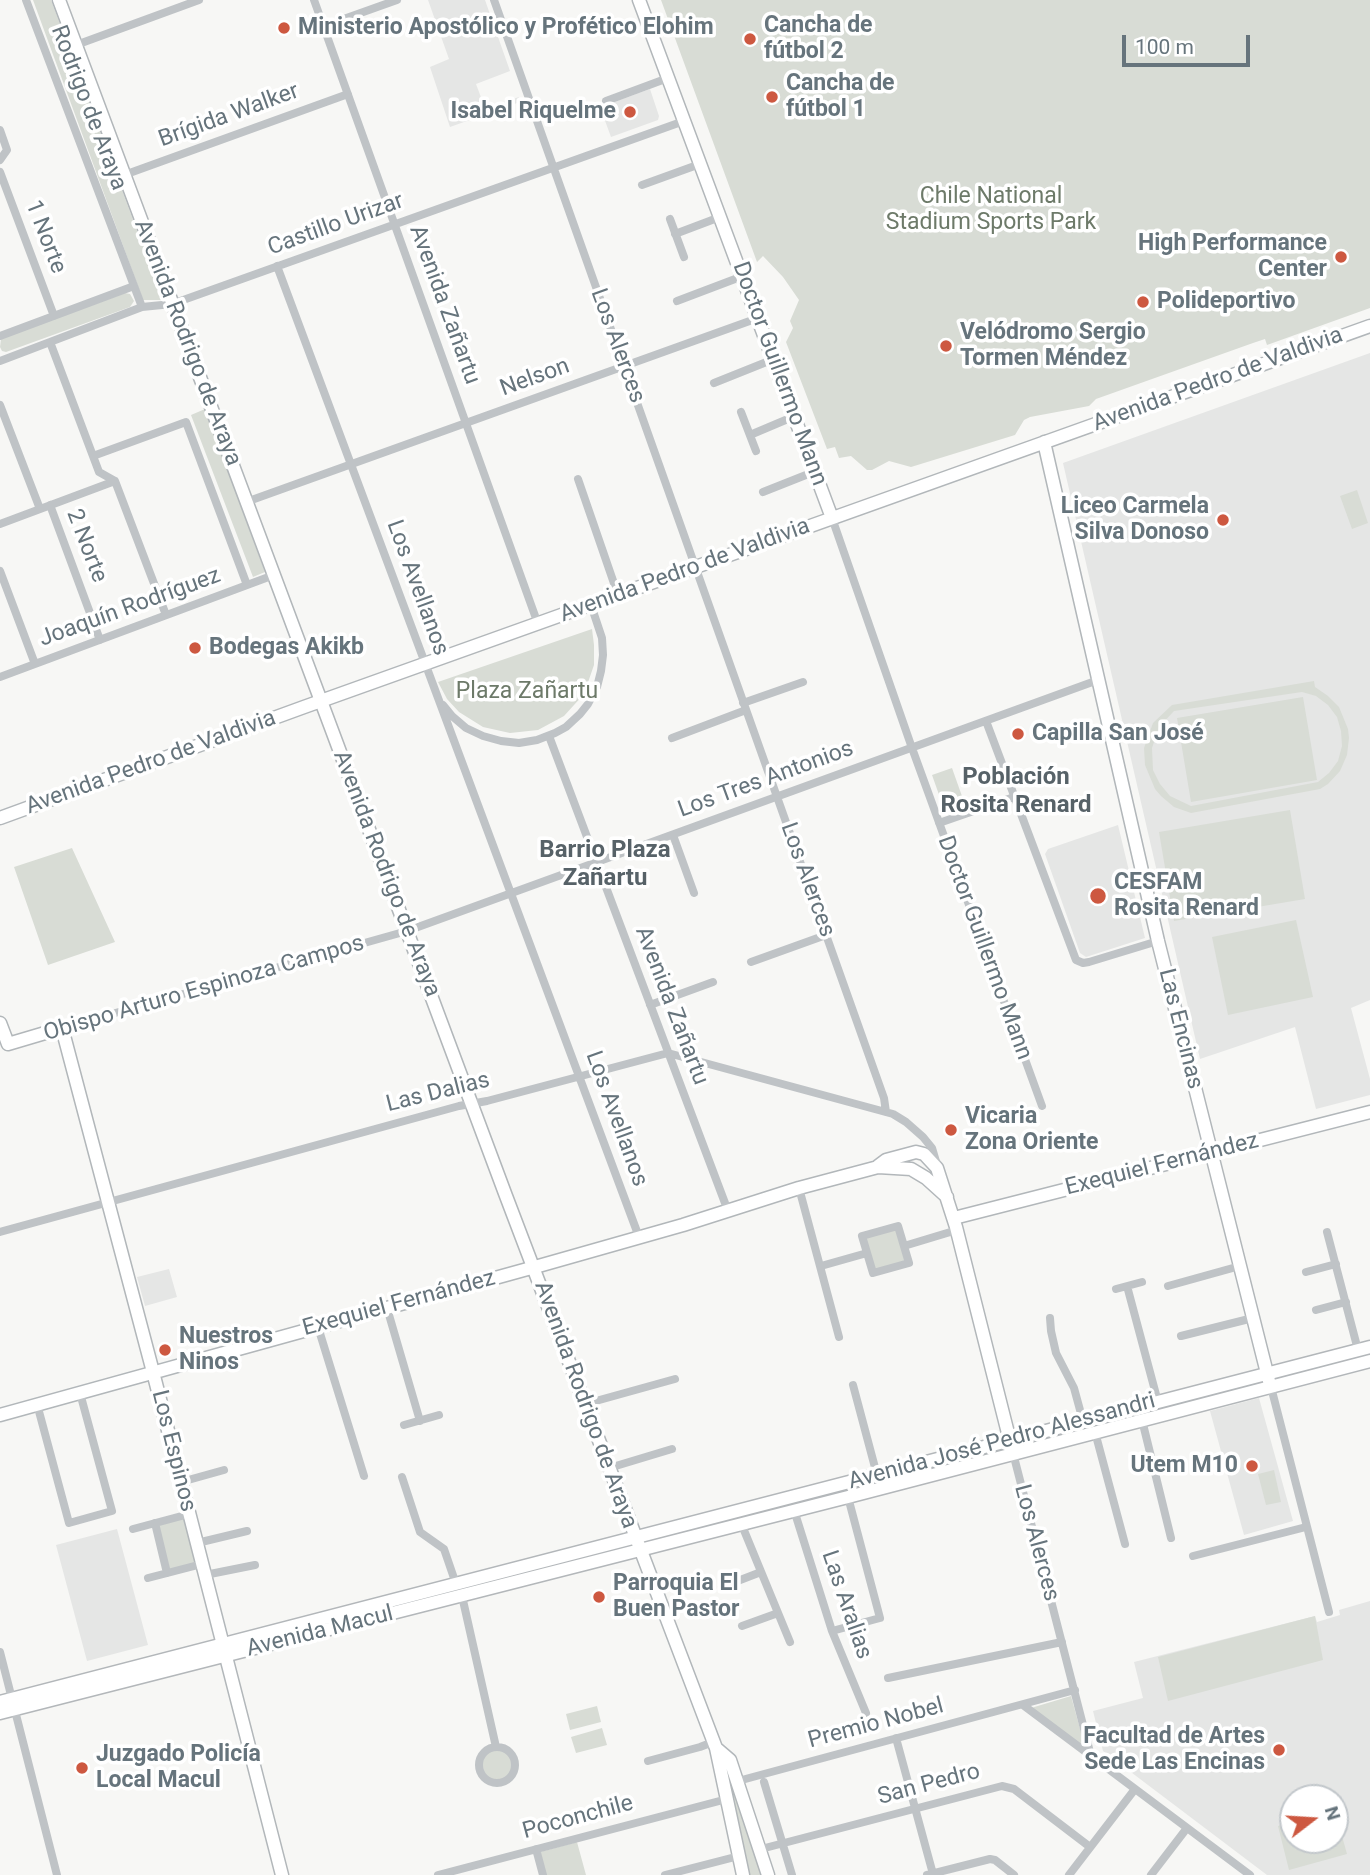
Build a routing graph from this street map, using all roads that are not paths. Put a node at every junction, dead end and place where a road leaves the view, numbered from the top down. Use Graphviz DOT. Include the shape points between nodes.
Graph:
graph roads {
  1 [pos="26,0"];
  2 [pos="59,0"];
  3 [pos="199,0"];
  4 [pos="314,0"];
  5 [pos="397,0"];
  6 [pos="494,0"];
  7 [pos="639,0"];
  8 [pos="324,26"];
  9 [pos="76,45"];
  10 [pos="668,78"];
  11 [pos="348,94"];
  12 [pos="606,101"];
  13 [pos="684,121"];
  14 [pos="0,130"];
  15 [pos="0,159"];
  16 [pos="701,164"];
  17 [pos="553,167"];
  18 [pos="0,172"];
  19 [pos="124,175"];
  20 [pos="642,185"];
  21 [pos="720,216"];
  22 [pos="670,219"];
  23 [pos="394,224"];
  24 [pos="675,233"];
  25 [pos="684,257"];
  26 [pos="277,266"];
  27 [pos="743,276"];
  28 [pos="134,286"];
  29 [pos="677,301"];
  30 [pos="172,304"];
  31 [pos="142,307"];
  32 [pos="54,316"];
  33 [pos="758,318"];
  34 [pos="1370,326"];
  35 [pos="0,336"];
  36 [pos="50,342"];
  37 [pos="774,359"];
  38 [pos="0,360"];
  39 [pos="624,366"];
  40 [pos="713,383"];
  41 [pos="0,405"];
  42 [pos="741,412"];
  43 [pos="795,416"];
  44 [pos="466,423"];
  45 [pos="750,435"];
  46 [pos="1044,442"];
  47 [pos="756,451"];
  48 [pos="93,456"];
  49 [pos="351,464"];
  50 [pos="816,471"];
  51 [pos="578,478"];
  52 [pos="115,481"];
  53 [pos="763,492"];
  54 [pos="246,502"];
  55 [pos="50,506"];
  56 [pos="40,509"];
  57 [pos="832,518"];
  58 [pos="0,524"];
  59 [pos="695,568"];
  60 [pos="0,571"];
  61 [pos="274,575"];
  62 [pos="247,585"];
  63 [pos="618,595"];
  64 [pos="591,605"];
  65 [pos="166,615"];
  66 [pos="538,624"];
  67 [pos="100,640"];
  68 [pos="35,664"];
  69 [pos="425,664"];
  70 [pos="0,677"];
  71 [pos="1098,680"];
  72 [pos="803,682"];
  73 [pos="435,691"];
  74 [pos="321,701"];
  75 [pos="745,706"];
  76 [pos="986,721"];
  77 [pos="549,736"];
  78 [pos="672,738"];
  79 [pos="912,748"];
  80 [pos="777,797"];
  81 [pos="1014,797"];
  82 [pos="0,818"];
  83 [pos="939,823"];
  84 [pos="673,835"];
  85 [pos="597,862"];
  86 [pos="694,893"];
  87 [pos="511,894"];
  88 [pos="407,931"];
  89 [pos="826,935"];
  90 [pos="1158,941"];
  91 [pos="751,962"];
  92 [pos="713,982"];
  93 [pos="650,1005"];
  94 [pos="0,1023"];
  95 [pos="62,1028"];
  96 [pos="4,1045"];
  97 [pos="668,1053"];
  98 [pos="579,1077"];
  99 [pos="471,1103"];
  100 [pos="1042,1106"];
  101 [pos="886,1112"];
  102 [pos="1370,1112"];
  103 [pos="1211,1153"];
  104 [pos="878,1167"];
  105 [pos="912,1169"];
  106 [pos="938,1170"];
  107 [pos="799,1188"];
  108 [pos="947,1197"];
  109 [pos="108,1202"];
  110 [pos="728,1211"];
  111 [pos="955,1224"];
  112 [pos="0,1232"];
  113 [pos="1327,1232"];
  114 [pos="639,1237"];
  115 [pos="904,1246"];
  116 [pos="867,1253"];
  117 [pos="1336,1264"];
  118 [pos="821,1266"];
  119 [pos="1240,1266"];
  120 [pos="534,1267"];
  121 [pos="1306,1272"];
  122 [pos="1142,1282"];
  123 [pos="1127,1286"];
  124 [pos="1168,1286"];
  125 [pos="1115,1289"];
  126 [pos="1346,1302"];
  127 [pos="387,1308"];
  128 [pos="1316,1310"];
  129 [pos="1050,1318"];
  130 [pos="1253,1318"];
  131 [pos="318,1327"];
  132 [pos="1181,1336"];
  133 [pos="839,1337"];
  134 [pos="1364,1348"];
  135 [pos="1370,1361"];
  136 [pos="153,1372"];
  137 [pos="1267,1373"];
  138 [pos="676,1379"];
  139 [pos="853,1385"];
  140 [pos="1271,1387"];
  141 [pos="80,1393"];
  142 [pos="1158,1402"];
  143 [pos="37,1404"];
  144 [pos="585,1404"];
  145 [pos="0,1415"];
  146 [pos="439,1415"];
  147 [pos="420,1420"];
  148 [pos="1142,1420"];
  149 [pos="1083,1421"];
  150 [pos="404,1425"];
  151 [pos="1094,1432"];
  152 [pos="1010,1440"];
  153 [pos="672,1450"];
  154 [pos="1013,1453"];
  155 [pos="609,1468"];
  156 [pos="224,1470"];
  157 [pos="877,1475"];
  158 [pos="364,1476"];
  159 [pos="402,1477"];
  160 [pos="181,1482"];
  161 [pos="848,1497"];
  162 [pos="794,1510"];
  163 [pos="189,1514"];
  164 [pos="741,1523"];
  165 [pos="155,1524"];
  166 [pos="1306,1527"];
  167 [pos="133,1529"];
  168 [pos="247,1531"];
  169 [pos="1171,1538"];
  170 [pos="197,1543"];
  171 [pos="637,1544"];
  172 [pos="1125,1544"];
  173 [pos="1193,1556"];
  174 [pos="255,1565"];
  175 [pos="203,1569"];
  176 [pos="761,1572"];
  177 [pos="167,1573"];
  178 [pos="148,1578"];
  179 [pos="456,1584"];
  180 [pos="722,1587"];
  181 [pos="462,1596"];
  182 [pos="1329,1612"];
  183 [pos="778,1613"];
  184 [pos="742,1626"];
  185 [pos="832,1631"];
  186 [pos="790,1642"];
  187 [pos="1062,1642"];
  188 [pos="224,1650"];
  189 [pos="0,1652"];
  190 [pos="888,1678"];
  191 [pos="1075,1690"];
  192 [pos="9,1703"];
  193 [pos="1023,1705"];
  194 [pos="0,1713"];
  195 [pos="866,1713"];
  196 [pos="895,1738"];
  197 [pos="714,1745"];
  198 [pos="496,1747"];
  199 [pos="1091,1756"];
  200 [pos="648,1761"];
  201 [pos="738,1781"];
  202 [pos="764,1782"];
  203 [pos="1135,1789"];
  204 [pos="727,1799"];
  205 [pos="915,1809"];
  206 [pos="1187,1828"];
  207 [pos="783,1843"];
  208 [pos="1090,1847"];
  209 [pos="536,1849"];
  210 [pos="761,1849"];
  211 [pos="738,1856"];
  212 [pos="947,1872"];
  213 [pos="1239,1872"];
  214 [pos="930,1874"];
  215 [pos="57,1875"];
  216 [pos="282,1875"];
  217 [pos="438,1875"];
  218 [pos="543,1875"];
  219 [pos="665,1875"];
  220 [pos="743,1875"];
  221 [pos="768,1875"];
  222 [pos="792,1875"];
  223 [pos="1014,1875"];
  224 [pos="1069,1875"];
  225 [pos="1151,1875"];
  226 [pos="1250,1875"];
  1 -- 28 [label="street, Rodrigo de Araya"];
  2 -- 9 [label="main road, Avenida Rodrigo de Araya"];
  3 -- 9 [label="street"];
  4 -- 8 [label="street, Avenida Zañartu"];
  5 -- 8 [label="street"];
  6 -- 17 [label="street, Los Alerces"];
  7 -- 10 [label="main road, Doctor Guillermo Mann"];
  8 -- 11 [label="street, Avenida Zañartu"];
  9 -- 19 [label="main road, Avenida Rodrigo de Araya"];
  10 -- 12 [label="street"];
  10 -- 13 [label="main road, Doctor Guillermo Mann"];
  11 -- 19 [label="street, Brígida Walker"];
  11 -- 23 [label="street, Avenida Zañartu"];
  13 -- 16 [label="main road, Doctor Guillermo Mann"];
  13 -- 17 [label="street, Castillo Urizar"];
  14 -- 15 [label="street" via="7,150"];
  16 -- 20 [label="street"];
  16 -- 21 [label="main road, Doctor Guillermo Mann"];
  17 -- 23 [label="street, Castillo Urizar"];
  17 -- 39 [label="street, Los Alerces"];
  18 -- 32 [label="street, 1 Norte"];
  19 -- 30 [label="main road, Avenida Rodrigo de Araya"];
  21 -- 24 [label="street"];
  21 -- 27 [label="main road, Doctor Guillermo Mann"];
  22 -- 24 [label="street"];
  23 -- 26 [label="street, Castillo Urizar"];
  23 -- 44 [label="street, Avenida Zañartu"];
  24 -- 25 [label="street"];
  26 -- 30 [label="street, Castillo Urizar"];
  26 -- 49 [label="street, Los Avellanos"];
  27 -- 29 [label="street"];
  27 -- 33 [label="main road, Doctor Guillermo Mann"];
  28 -- 31 [label="street, Rodrigo de Araya"];
  28 -- 32 [label="street"];
  30 -- 31 [label="street, Castillo Urizar"];
  30 -- 54 [label="main road, Avenida Rodrigo de Araya"];
  31 -- 36 [label="street, Castillo Urizar"];
  32 -- 35 [label="street"];
  33 -- 37 [label="main road, Doctor Guillermo Mann"];
  33 -- 39 [label="street, Nelson"];
  34 -- 46 [label="main road, Avenida Pedro de Valdivia"];
  36 -- 38 [label="street, Castillo Urizar"];
  36 -- 48 [label="street"];
  37 -- 40 [label="street"];
  37 -- 43 [label="main road, Doctor Guillermo Mann"];
  39 -- 44 [label="street, Nelson"];
  39 -- 59 [label="street, Los Alerces"];
  41 -- 56 [label="street, 2 Norte"];
  42 -- 45 [label="street"];
  43 -- 45 [label="street"];
  43 -- 50 [label="main road, Doctor Guillermo Mann"];
  44 -- 49 [label="street, Nelson"];
  44 -- 66 [label="street, Avenida Zañartu"];
  45 -- 47 [label="street"];
  46 -- 57 [label="main road, Avenida Pedro de Valdivia"];
  46 -- 71 [label="main road, Las Encinas"];
  48 -- 52 [label="street" via="99,472"];
  48 -- 62 [label="street" via="186,422"];
  49 -- 54 [label="street, Nelson"];
  49 -- 69 [label="street, Los Avellanos"];
  50 -- 53 [label="street"];
  50 -- 57 [label="main road, Doctor Guillermo Mann"];
  51 -- 63 [label="street"];
  52 -- 55 [label="street"];
  52 -- 65 [label="street"];
  54 -- 61 [label="main road, Avenida Rodrigo de Araya"];
  55 -- 56 [label="street"];
  55 -- 67 [label="street, 2 Norte"];
  56 -- 58 [label="street"];
  57 -- 59 [label="main road, Avenida Pedro de Valdivia"];
  57 -- 79 [label="street, Doctor Guillermo Mann"];
  59 -- 63 [label="main road, Avenida Pedro de Valdivia"];
  59 -- 75 [label="street, Los Alerces"];
  60 -- 68 [label="street"];
  61 -- 62 [label="street, Joaquín Rodríguez"];
  61 -- 74 [label="main road, Avenida Rodrigo de Araya"];
  62 -- 65 [label="street, Joaquín Rodríguez"];
  63 -- 64 [label="main road, Avenida Pedro de Valdivia"];
  64 -- 66 [label="main road, Avenida Pedro de Valdivia"];
  64 -- 77 [label="street" via="603,646 600,679 580,714"];
  65 -- 67 [label="street, Joaquín Rodríguez"];
  66 -- 69 [label="main road, Avenida Pedro de Valdivia"];
  67 -- 68 [label="street, Joaquín Rodríguez"];
  68 -- 70 [label="street, Joaquín Rodríguez"];
  69 -- 73 [label="street, Los Avellanos"];
  69 -- 74 [label="main road, Avenida Pedro de Valdivia"];
  71 -- 76 [label="street, Los Tres Antonios"];
  71 -- 90 [label="main road, Las Encinas"];
  72 -- 75 [label="street"];
  73 -- 77 [label="street" via="452,716 483,736 513,743"];
  73 -- 87 [label="street, Los Avellanos"];
  74 -- 82 [label="main road, Avenida Pedro de Valdivia"];
  74 -- 88 [label="main road, Avenida Rodrigo de Araya"];
  75 -- 78 [label="street"];
  75 -- 80 [label="street, Los Alerces"];
  76 -- 79 [label="street, Los Tres Antonios"];
  76 -- 81 [label="street"];
  77 -- 85 [label="street, Avenida Zañartu"];
  79 -- 80 [label="street, Los Tres Antonios"];
  79 -- 83 [label="street, Doctor Guillermo Mann"];
  80 -- 84 [label="street, Los Tres Antonios"];
  80 -- 89 [label="street, Los Alerces"];
  81 -- 83 [label="street"];
  81 -- 90 [label="street" via="1079,962"];
  83 -- 100 [label="street, Doctor Guillermo Mann"];
  84 -- 85 [label="street, Los Tres Antonios"];
  84 -- 86 [label="street"];
  85 -- 87 [label="street, Los Tres Antonios"];
  85 -- 93 [label="street, Avenida Zañartu"];
  87 -- 88 [label="street, Los Tres Antonios"];
  87 -- 98 [label="street, Los Avellanos"];
  88 -- 95 [label="street, Obispo Arturo Espinoza Campos"];
  88 -- 99 [label="main road, Avenida Rodrigo de Araya"];
  89 -- 91 [label="street"];
  89 -- 101 [label="street, Los Alerces"];
  90 -- 103 [label="main road, Las Encinas"];
  92 -- 93 [label="street"];
  93 -- 97 [label="street, Avenida Zañartu"];
  94 -- 96 [label="main road"];
  95 -- 96 [label="main road, Obispo Arturo Espinoza Campos"];
  95 -- 109 [label="main road, Los Espinos"];
  97 -- 98 [label="street, Las Dalias"];
  97 -- 101 [label="street, Las Dalias"];
  97 -- 110 [label="street, Avenida Zañartu"];
  98 -- 99 [label="street, Las Dalias"];
  98 -- 114 [label="street, Los Avellanos"];
  99 -- 109 [label="street, Las Dalias"];
  99 -- 120 [label="main road, Avenida Rodrigo de Araya"];
  101 -- 106 [label="street, Los Alerces" via="923,1137 932,1148"];
  102 -- 103 [label="main road, Exequiel Fernández"];
  103 -- 111 [label="main road, Exequiel Fernández"];
  103 -- 119 [label="main road, Las Encinas"];
  104 -- 105 [label="main road, Exequiel Fernández"];
  104 -- 106 [label="main road, Exequiel Fernández" via="886,1160 916,1152 926,1155"];
  104 -- 107 [label="main road, Exequiel Fernández"];
  105 -- 106 [label="main road, Exequiel Fernández" via="932,1175"];
  105 -- 108 [label="main road"];
  106 -- 108 [label="main road, Los Alerces"];
  107 -- 110 [label="main road, Exequiel Fernández"];
  107 -- 118 [label="street"];
  108 -- 111 [label="main road, Los Alerces"];
  109 -- 112 [label="street, Las Dalias"];
  109 -- 136 [label="main road, Los Espinos"];
  110 -- 114 [label="main road, Exequiel Fernández"];
  111 -- 115 [label="street"];
  111 -- 152 [label="main road, Los Alerces"];
  113 -- 117 [label="street"];
  114 -- 120 [label="main road, Exequiel Fernández"];
  115 -- 116 [label="street" via="898,1226 862,1236"];
  115 -- 116 [label="street" via="909,1263 873,1273"];
  116 -- 118 [label="street"];
  117 -- 121 [label="street"];
  117 -- 126 [label="street"];
  118 -- 133 [label="street"];
  119 -- 124 [label="street"];
  119 -- 130 [label="main road, Las Encinas"];
  120 -- 127 [label="main road, Exequiel Fernández"];
  120 -- 144 [label="main road, Avenida Rodrigo de Araya"];
  122 -- 123 [label="street"];
  123 -- 125 [label="street"];
  123 -- 142 [label="street"];
  126 -- 128 [label="street"];
  126 -- 134 [label="street"];
  127 -- 131 [label="main road, Exequiel Fernández"];
  127 -- 147 [label="street"];
  129 -- 149 [label="street" via="1056,1353 1074,1388"];
  130 -- 132 [label="street"];
  130 -- 137 [label="main road, Las Encinas"];
  131 -- 136 [label="main road, Exequiel Fernández"];
  131 -- 158 [label="street"];
  134 -- 137 [label="main road, Avenida José Pedro Alessandri"];
  135 -- 140 [label="main road, Avenida José Pedro Alessandri"];
  136 -- 141 [label="main road, Exequiel Fernández"];
  136 -- 160 [label="main road, Los Espinos"];
  137 -- 140 [label="main road, Las Encinas"];
  137 -- 142 [label="main road, Avenida José Pedro Alessandri"];
  138 -- 144 [label="street"];
  139 -- 157 [label="street"];
  140 -- 148 [label="main road, Avenida José Pedro Alessandri"];
  140 -- 166 [label="street, Las Encinas"];
  141 -- 143 [label="main road, Exequiel Fernández"];
  141 -- 143 [label="street" via="112,1511 69,1523"];
  142 -- 149 [label="main road, Avenida José Pedro Alessandri"];
  143 -- 145 [label="main road, Exequiel Fernández"];
  144 -- 155 [label="main road, Avenida Rodrigo de Araya"];
  146 -- 147 [label="street"];
  147 -- 150 [label="street"];
  148 -- 151 [label="main road, Avenida José Pedro Alessandri"];
  148 -- 169 [label="street"];
  149 -- 152 [label="main road, Avenida José Pedro Alessandri"];
  151 -- 154 [label="main road, Avenida José Pedro Alessandri"];
  151 -- 172 [label="street"];
  152 -- 154 [label="main road, Los Alerces"];
  152 -- 157 [label="main road, Avenida José Pedro Alessandri"];
  153 -- 155 [label="street"];
  154 -- 161 [label="main road, Avenida José Pedro Alessandri"];
  154 -- 187 [label="street, Los Alerces"];
  155 -- 171 [label="main road, Avenida Rodrigo de Araya"];
  156 -- 160 [label="street"];
  157 -- 171 [label="main road, Avenida José Pedro Alessandri"];
  159 -- 179 [label="street" via="419,1532 444,1549"];
  160 -- 163 [label="main road, Los Espinos"];
  161 -- 162 [label="main road, Avenida José Pedro Alessandri"];
  161 -- 185 [label="street" via="880,1618"];
  162 -- 164 [label="main road, Avenida José Pedro Alessandri"];
  162 -- 185 [label="street, Las Aralias"];
  163 -- 165 [label="street"];
  163 -- 170 [label="main road, Los Espinos"];
  164 -- 171 [label="main road, Avenida José Pedro Alessandri"];
  164 -- 176 [label="street"];
  165 -- 167 [label="street"];
  165 -- 177 [label="street"];
  166 -- 173 [label="street"];
  166 -- 182 [label="street, Las Encinas"];
  168 -- 170 [label="street"];
  170 -- 175 [label="main road, Los Espinos"];
  171 -- 179 [label="main road, Avenida Macul"];
  171 -- 181 [label="main road, Avenida Macul"];
  171 -- 197 [label="main road, Avenida Rodrigo de Araya"];
  174 -- 175 [label="street"];
  175 -- 177 [label="street"];
  175 -- 188 [label="main road, Los Espinos"];
  176 -- 180 [label="street"];
  176 -- 183 [label="street"];
  177 -- 178 [label="street"];
  179 -- 188 [label="main road, Avenida Macul"];
  181 -- 188 [label="main road, Avenida Macul"];
  181 -- 198 [label="street"];
  183 -- 184 [label="street"];
  183 -- 186 [label="street"];
  185 -- 195 [label="street, Las Aralias"];
  187 -- 190 [label="street"];
  187 -- 191 [label="street, Los Alerces"];
  188 -- 192 [label="main road, Avenida Macul"];
  188 -- 216 [label="main road, Los Espinos"];
  189 -- 192 [label="street"];
  191 -- 193 [label="street, Premio Nobel"];
  191 -- 199 [label="street, Los Alerces"];
  192 -- 194 [label="main road, Avenida Macul"];
  192 -- 215 [label="street"];
  193 -- 196 [label="street, Premio Nobel"];
  193 -- 199 [label="street"];
  196 -- 201 [label="street, Premio Nobel"];
  196 -- 205 [label="street"];
  197 -- 200 [label="street"];
  197 -- 201 [label="main road, Avenida Rodrigo de Araya" via="730,1760"];
  197 -- 204 [label="main road, Avenida Rodrigo de Araya"];
  198 -- 198 [label="street" via="483,1754 479,1767 486,1779 500,1783 512,1776 515,1762 508,1750"];
  199 -- 203 [label="street"];
  201 -- 210 [label="main road, Avenida Rodrigo de Araya"];
  202 -- 207 [label="street"];
  203 -- 206 [label="street"];
  203 -- 208 [label="street"];
  204 -- 209 [label="street, Poconchile"];
  204 -- 211 [label="main road, Avenida Rodrigo de Araya"];
  205 -- 207 [label="street, San Pedro"];
  205 -- 208 [label="street, San Pedro" via="1007,1786"];
  205 -- 214 [label="street"];
  206 -- 213 [label="street"];
  206 -- 225 [label="street"];
  207 -- 210 [label="street, San Pedro"];
  207 -- 222 [label="street"];
  208 -- 224 [label="street"];
  209 -- 217 [label="street, Poconchile"];
  209 -- 218 [label="street"];
  210 -- 221 [label="main road, Avenida Rodrigo de Araya"];
  211 -- 219 [label="street"];
  211 -- 220 [label="main road, Avenida Rodrigo de Araya"];
  212 -- 214 [label="street"];
  212 -- 223 [label="street" via="993,1859"];
  213 -- 226 [label="street"];
}
